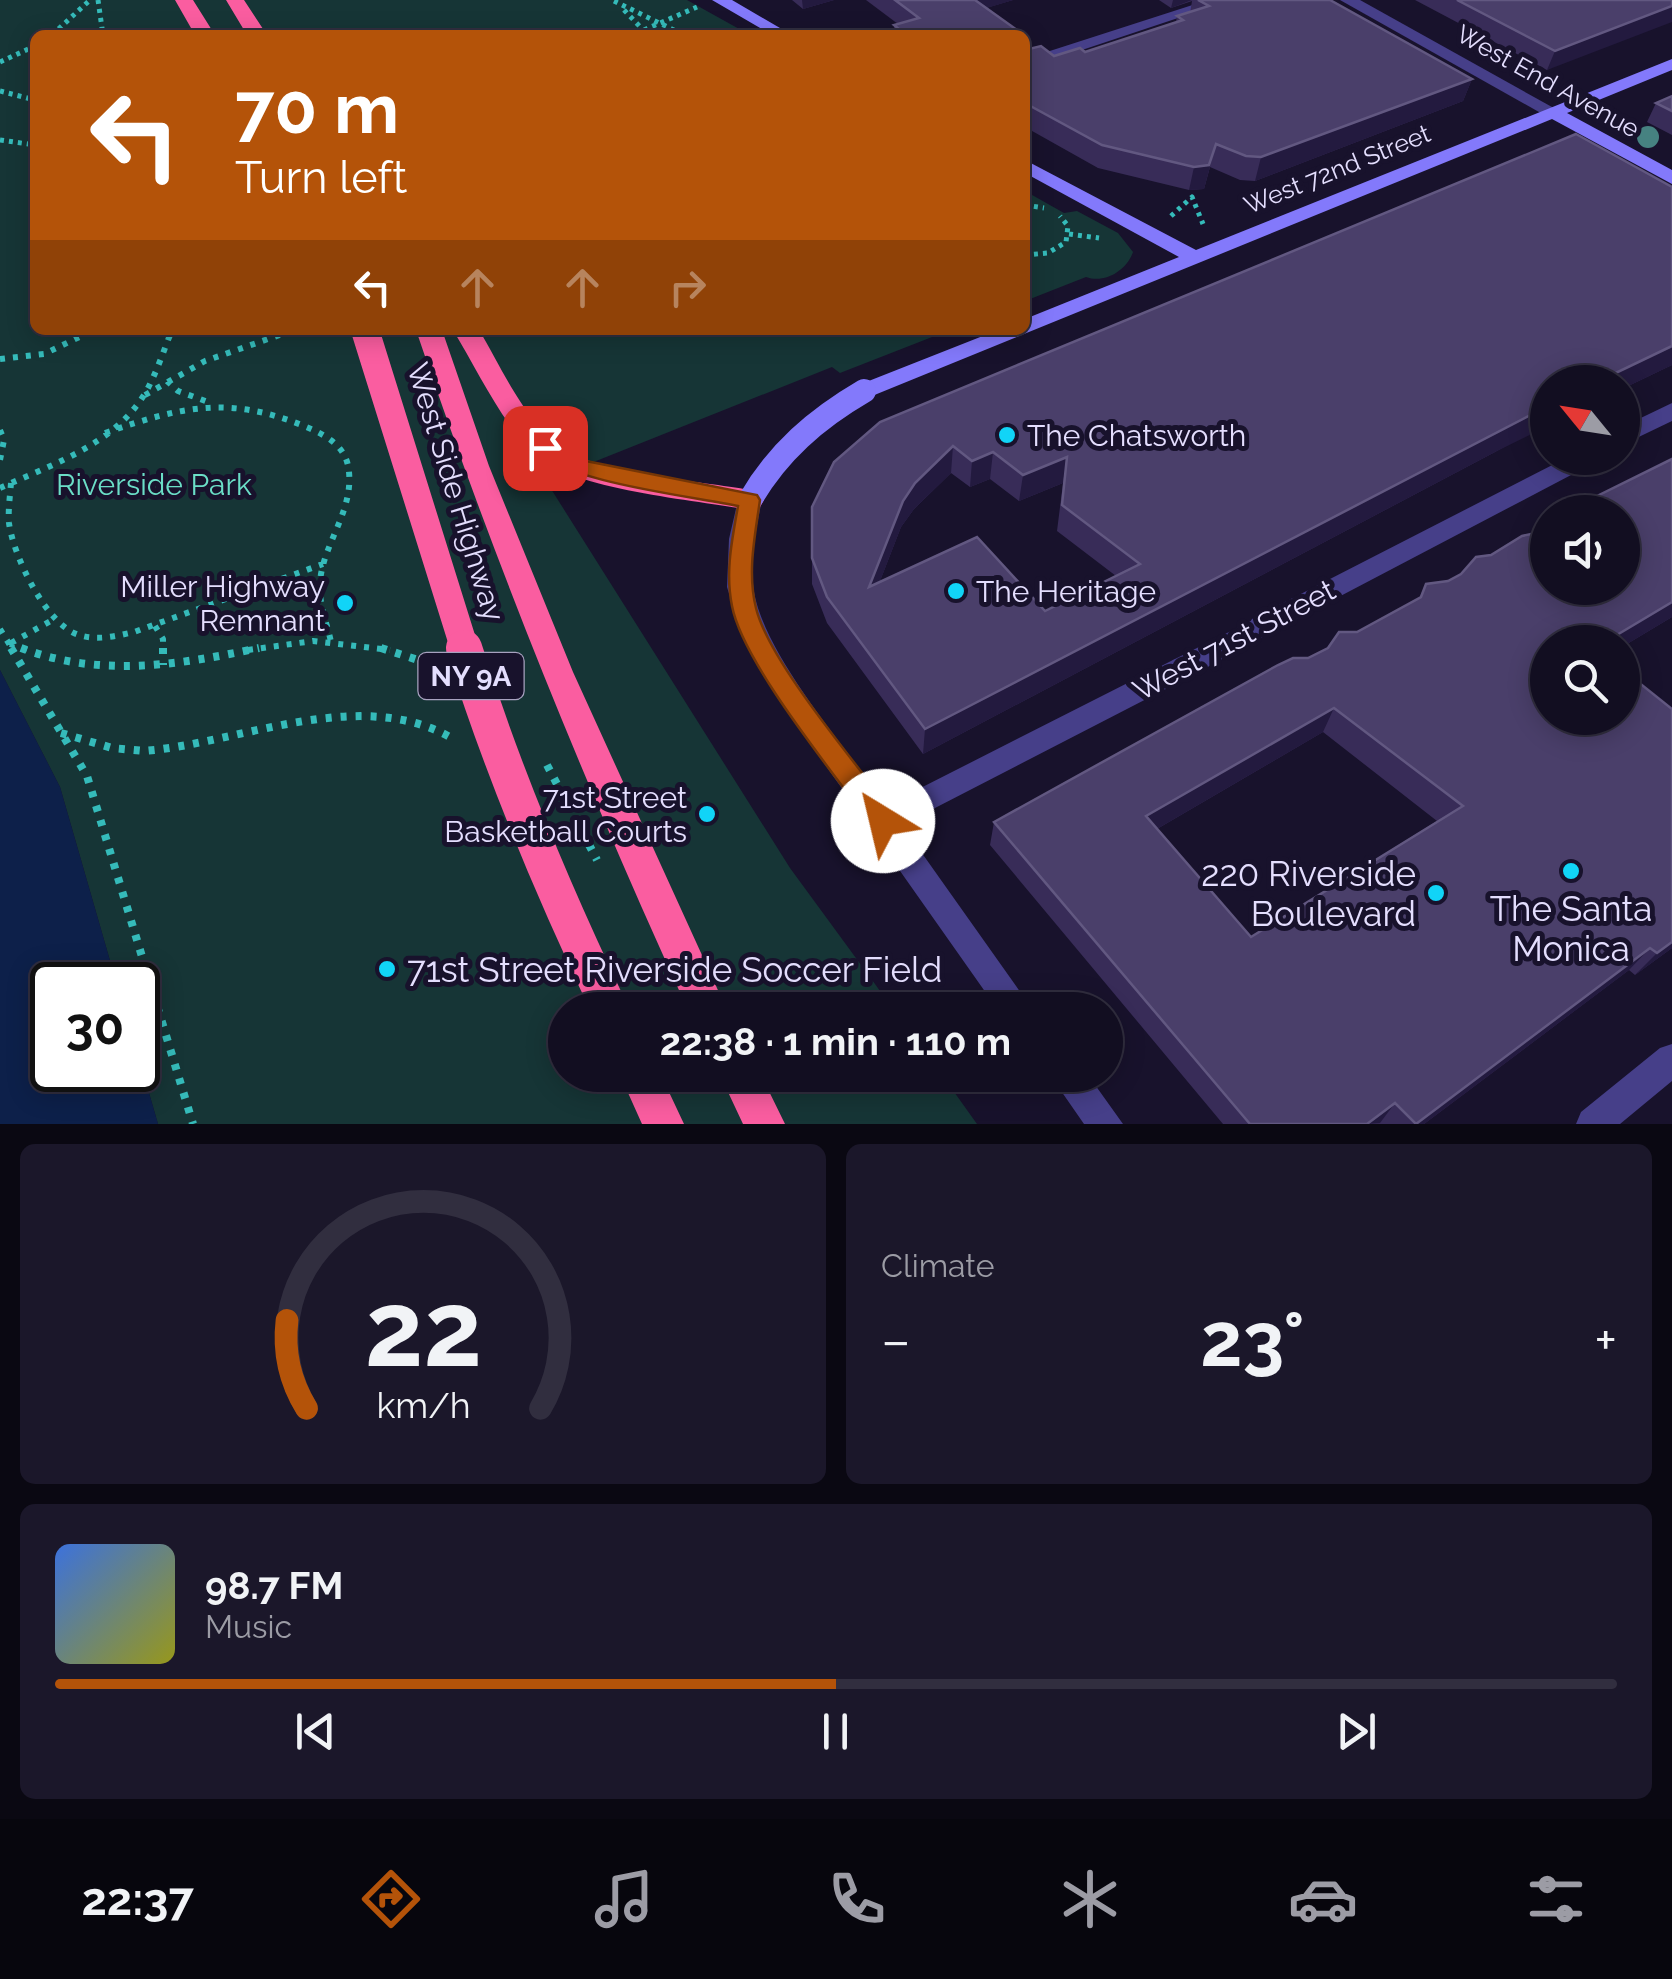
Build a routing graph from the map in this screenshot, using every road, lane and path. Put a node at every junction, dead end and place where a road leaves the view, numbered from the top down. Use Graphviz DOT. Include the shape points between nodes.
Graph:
graph roads {
  1 [pos="90,0"];
  2 [pos="98,0"];
  3 [pos="184,0"];
  4 [pos="234,0"];
  5 [pos="629,0"];
  6 [pos="720,0"];
  7 [pos="1224,0"];
  8 [pos="1348,0"];
  9 [pos="615,2"];
  10 [pos="698,6"];
  11 [pos="660,23"];
  12 [pos="57,30"];
  13 [pos="102,30"];
  14 [pos="202,30"];
  15 [pos="255,30"];
  16 [pos="643,30"];
  17 [pos="650,30"];
  18 [pos="674,30"];
  19 [pos="775,30"];
  20 [pos="30,48"];
  21 [pos="0,62"];
  22 [pos="1030,62"];
  23 [pos="1672,64"];
  24 [pos="0,91"];
  25 [pos="30,99"];
  26 [pos="1552,112"];
  27 [pos="0,140"];
  28 [pos="30,144"];
  29 [pos="1030,169"];
  30 [pos="1672,178"];
  31 [pos="1030,205"];
  32 [pos="1167,221"];
  33 [pos="1203,224"];
  34 [pos="1069,234"];
  35 [pos="1098,238"];
  36 [pos="1030,254"];
  37 [pos="1194,258"];
  38 [pos="1030,326"];
  39 [pos="84,335"];
  40 [pos="170,335"];
  41 [pos="278,335"];
  42 [pos="367,335"];
  43 [pos="430,335"];
  44 [pos="469,335"];
  45 [pos="1007,335"];
  46 [pos="0,358"];
  47 [pos="167,381"];
  48 [pos="144,396"];
  49 [pos="214,404"];
  50 [pos="1672,411"];
  51 [pos="1640,428"];
  52 [pos="0,430"];
  53 [pos="105,433"];
  54 [pos="0,460"];
  55 [pos="1551,475"];
  56 [pos="11,482"];
  57 [pos="0,488"];
  58 [pos="750,500"];
  59 [pos="324,564"];
  60 [pos="56,618"];
  61 [pos="155,626"];
  62 [pos="0,629"];
  63 [pos="331,642"];
  64 [pos="10,644"];
  65 [pos="164,665"];
  66 [pos="444,670"];
  67 [pos="62,733"];
  68 [pos="460,744"];
  69 [pos="541,756"];
  70 [pos="883,821"];
  71 [pos="602,872"];
  72 [pos="602,992"];
  73 [pos="700,992"];
  74 [pos="1004,992"];
  75 [pos="1672,1060"];
  76 [pos="648,1092"];
  77 [pos="748,1092"];
  78 [pos="1081,1092"];
  79 [pos="193,1124"];
  80 [pos="663,1124"];
  81 [pos="764,1124"];
  82 [pos="1106,1124"];
  83 [pos="1593,1124"];
  1 -- 12 [label="path"];
  2 -- 13 [label="path"];
  3 -- 14 [label="highway"];
  4 -- 15 [label="highway"];
  5 -- 9 [label="path"];
  6 -- 19 [label="main road"];
  7 -- 22 [label="street"];
  8 -- 26 [label="street, West End Avenue"];
  9 -- 11 [label="path"];
  9 -- 16 [label="path"];
  10 -- 11 [label="path"];
  11 -- 17 [label="path"];
  11 -- 18 [label="path"];
  20 -- 21 [label="path"];
  23 -- 26 [label="main road, West 72nd Street"];
  24 -- 25 [label="path"];
  26 -- 30 [label="main road, West End Avenue"];
  26 -- 37 [label="main road, West 72nd Street"];
  27 -- 28 [label="path"];
  29 -- 37 [label="main road"];
  31 -- 34 [label="path" via="1052,211"];
  32 -- 33 [label="path" via="1192,196"];
  34 -- 35 [label="path"];
  34 -- 36 [label="path" via="1058,248"];
  37 -- 38 [label="main road, West 72nd Street"];
  39 -- 46 [label="path" via="44,354"];
  40 -- 48 [label="path"];
  41 -- 47 [label="path"];
  42 -- 72 [label="highway, West Side Highway / NY 9A, bridge" via="486,718"];
  43 -- 73 [label="highway, West Side Highway / NY 9A" via="564,690"];
  44 -- 58 [label="highway" via="553,455 588,469"];
  45 -- 58 [label="main road, West 72nd Street, bridge" via="864,391 799,436"];
  47 -- 48 [label="path"];
  47 -- 49 [label="path"];
  48 -- 53 [label="path"];
  49 -- 53 [label="path"];
  49 -- 59 [label="path" via="265,409 344,449 350,474 346,502"];
  50 -- 51 [label="street"];
  52 -- 54 [label="path"];
  53 -- 56 [label="path"];
  55 -- 70 [label="street, West 71st Street"];
  56 -- 57 [label="path"];
  56 -- 60 [label="path" via="10,528 18,554"];
  58 -- 70 [label="street" via="739,562 744,609 770,664"];
  59 -- 61 [label="path"];
  59 -- 63 [label="path" via="320,582"];
  60 -- 61 [label="path" via="88,637"];
  60 -- 64 [label="path"];
  61 -- 65 [label="path"];
  62 -- 64 [label="path"];
  63 -- 65 [label="path"];
  63 -- 66 [label="path" via="394,649"];
  64 -- 65 [label="path" via="62,661"];
  64 -- 67 [label="path"];
  67 -- 68 [label="path" via="101,748 145,751 354,715 398,719"];
  67 -- 79 [label="path" via="86,776"];
  69 -- 71 [label="path"];
  70 -- 74 [label="street"];
  75 -- 83 [label="street"];
  76 -- 80 [label="highway"];
  77 -- 81 [label="highway"];
  78 -- 82 [label="street"];
}
